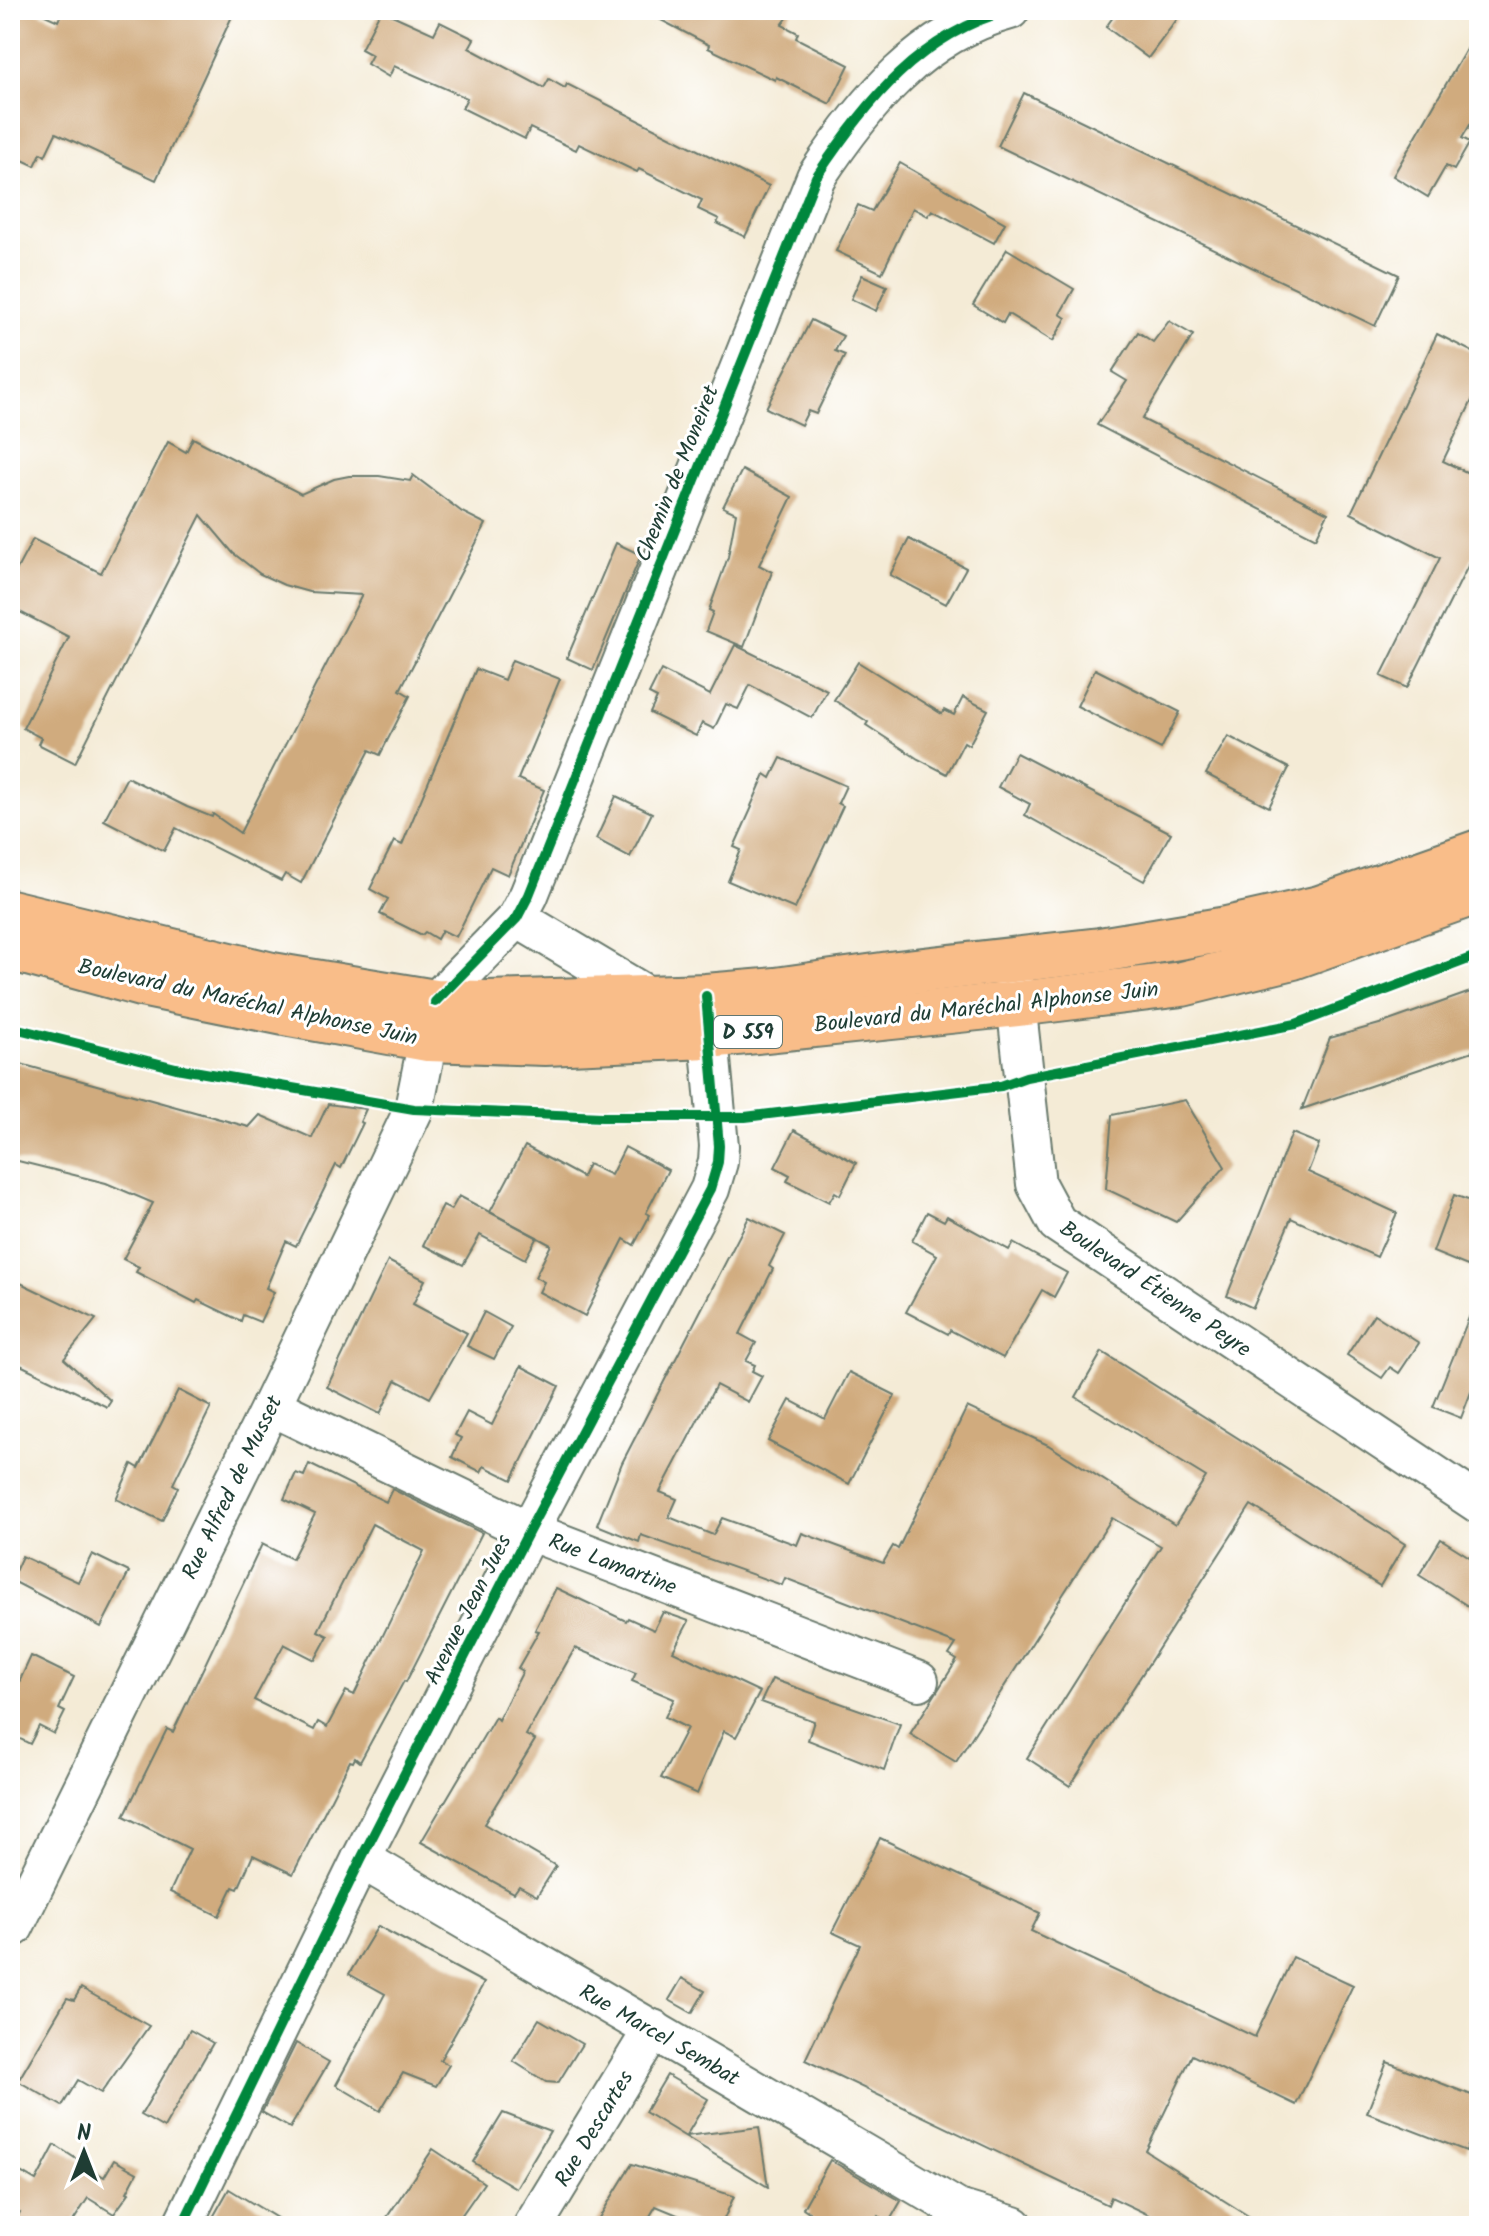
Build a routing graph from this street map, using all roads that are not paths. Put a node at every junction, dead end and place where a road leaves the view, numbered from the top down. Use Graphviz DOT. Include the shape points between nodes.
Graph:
graph roads {
  1 [pos="1010,10"];
  2 [pos="1479,852"];
  3 [pos="1479,891"];
  4 [pos="10,912"];
  5 [pos="517,918"];
  6 [pos="10,948"];
  7 [pos="1012,960"];
  8 [pos="651,998"];
  9 [pos="1017,1004"];
  10 [pos="707,1016"];
  11 [pos="432,1020"];
  12 [pos="271,1406"];
  13 [pos="1479,1504"];
  14 [pos="529,1531"];
  15 [pos="919,1681"];
  16 [pos="361,1859"];
  17 [pos="14,1927"];
  18 [pos="653,2029"];
  19 [pos="952,2218"];
  20 [pos="182,2226"];
  21 [pos="533,2226"];
  22 [pos="1014,2226"];
  1 -- 5 [label="street, Chemin de Moneiret" via="951,32 898,73 816,177"];
  2 -- 7 [label="main road, Boulevard du Maréchal Alphonse Juin / D 559" via="1320,908 1100,950"];
  3 -- 9 [label="main road, Boulevard du Maréchal Alphonse Juin / D 559" via="1293,957 1182,984"];
  4 -- 11 [label="main road, Boulevard du Maréchal Alphonse Juin / D 559"];
  5 -- 8 [label="street"];
  5 -- 11 [label="street, Chemin de Moneiret"];
  6 -- 11 [label="main road, Boulevard du Maréchal Alphonse Juin / D 559" via="141,984 284,1013"];
  7 -- 9 [label="street, Boulevard Étienne Peyre"];
  7 -- 10 [label="main road, Boulevard du Maréchal Alphonse Juin / D 559" via="776,990"];
  8 -- 10 [label="main road, Boulevard du Maréchal Alphonse Juin / D 559"];
  8 -- 11 [label="main road, Boulevard du Maréchal Alphonse Juin / D 559" via="488,1003"];
  9 -- 10 [label="main road, Boulevard du Maréchal Alphonse Juin / D 559"];
  9 -- 13 [label="street, Boulevard Étienne Peyre" via="1036,1184 1057,1223"];
  10 -- 11 [label="main road, Boulevard du Maréchal Alphonse Juin / D 559" via="545,1043"];
  10 -- 14 [label="street, Avenue Jean Jues" via="719,1146 710,1189"];
  11 -- 12 [label="street, Rue Alfred de Musset" via="414,1109"];
  12 -- 14 [label="street, Rue Lamartine"];
  12 -- 17 [label="street, Rue Alfred de Musset"];
  14 -- 15 [label="street, Rue Lamartine"];
  14 -- 16 [label="street, Avenue Jean Jues"];
  16 -- 18 [label="street, Rue Marcel Sembat"];
  16 -- 20 [label="street, Avenue Jean Jues"];
  18 -- 19 [label="street, Rue Marcel Sembat"];
  18 -- 21 [label="street, Rue Descartes"];
  19 -- 22 [label="street, Rue Marcel Sembat"];
}
